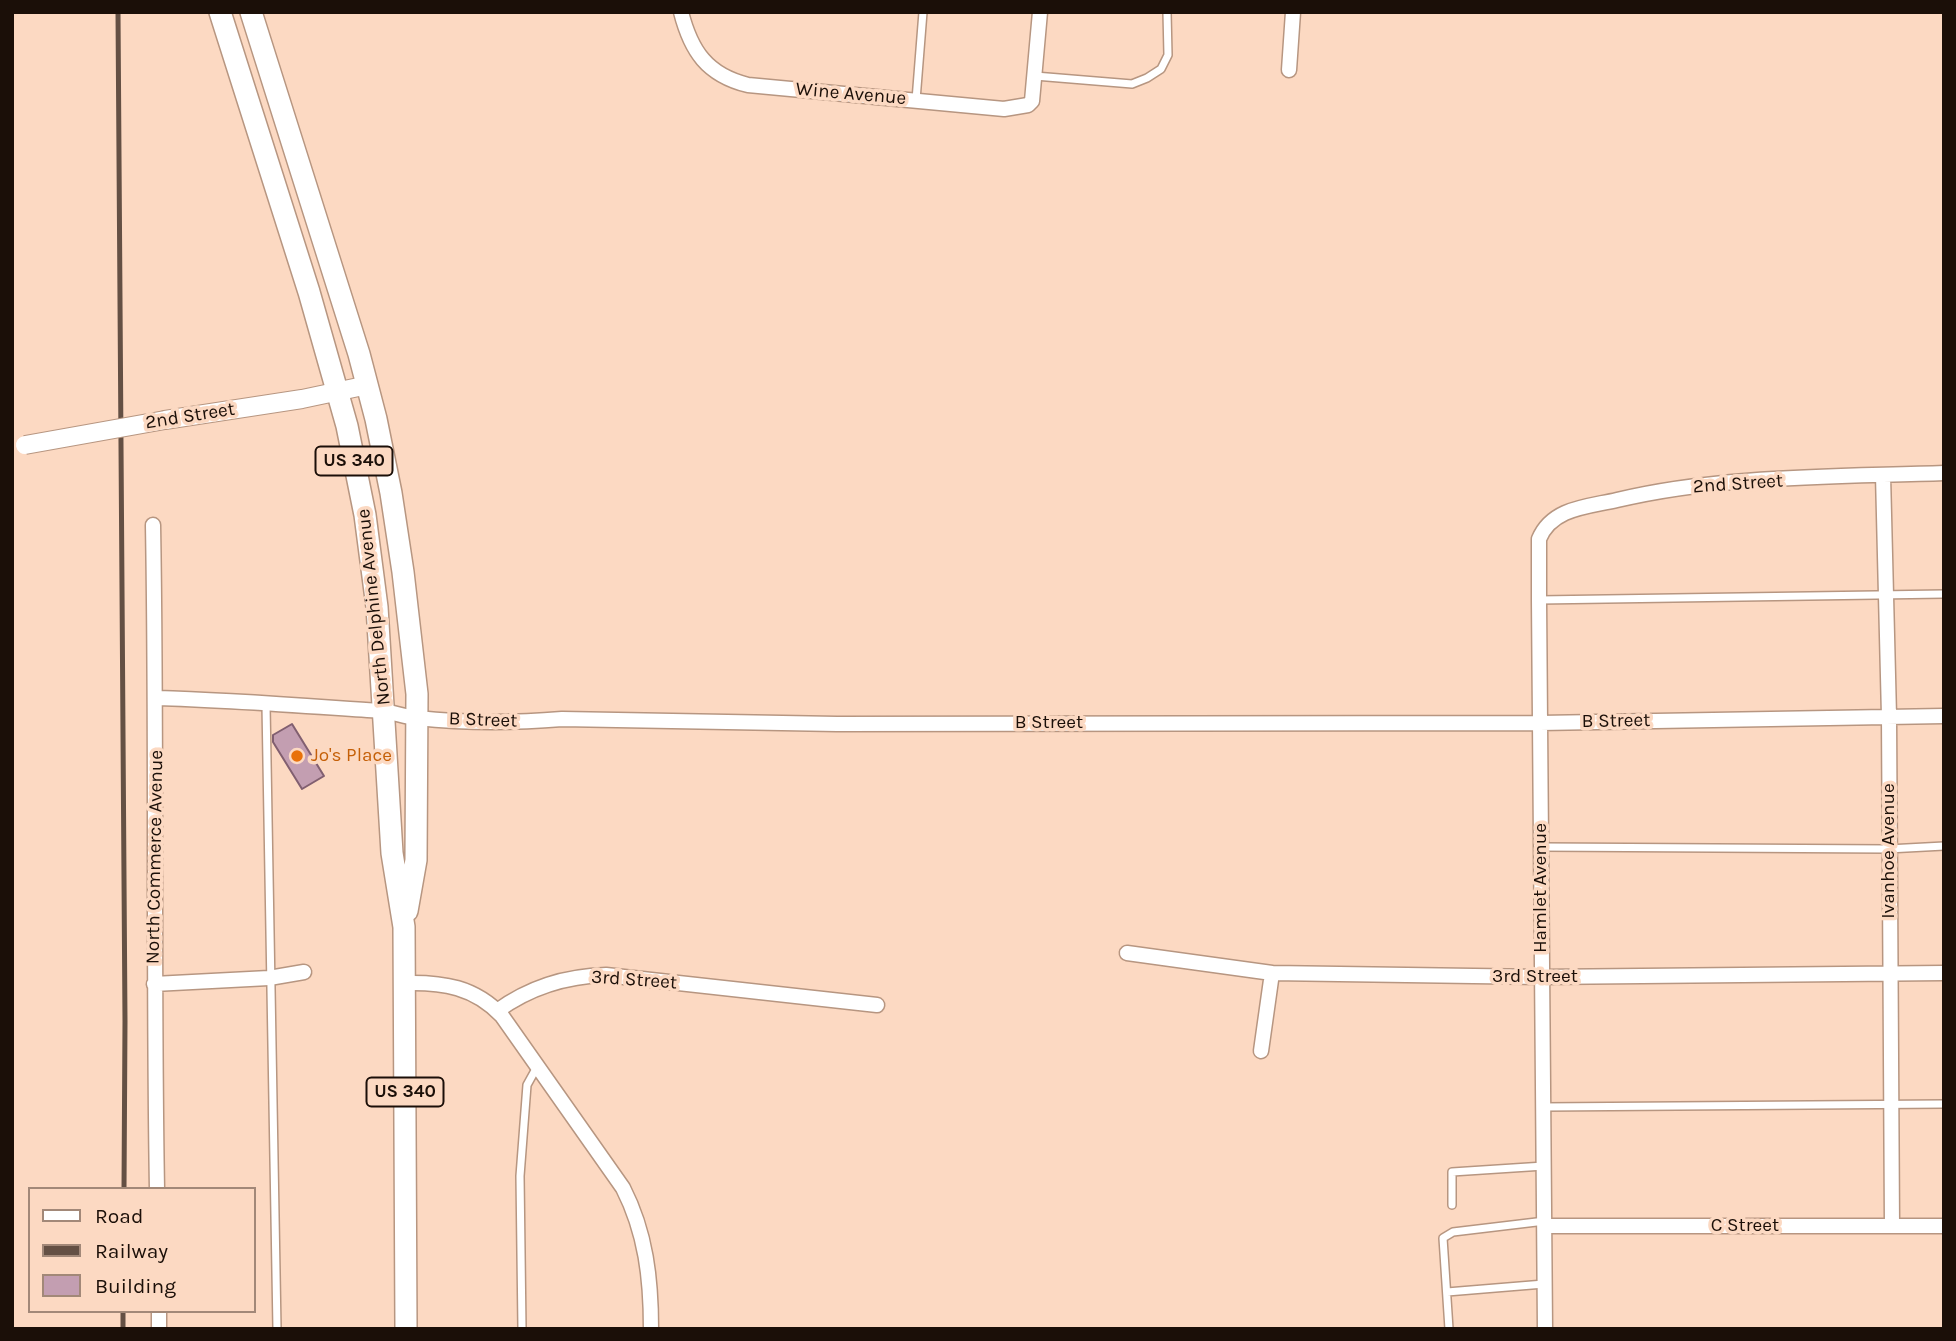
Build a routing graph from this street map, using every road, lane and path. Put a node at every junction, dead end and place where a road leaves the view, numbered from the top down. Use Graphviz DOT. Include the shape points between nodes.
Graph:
graph roads {
  1 [pos="220,12"];
  2 [pos="251,12"];
  3 [pos="681,12"];
  4 [pos="923,12"];
  5 [pos="1040,12"];
  6 [pos="1167,12"];
  7 [pos="1293,12"];
  8 [pos="1289,70"];
  9 [pos="1035,76"];
  10 [pos="916,100"];
  11 [pos="368,385"];
  12 [pos="337,392"];
  13 [pos="19,446"];
  14 [pos="1944,473"];
  15 [pos="1883,475"];
  16 [pos="153,525"];
  17 [pos="1542,531"];
  18 [pos="1885,594"];
  19 [pos="1944,594"];
  20 [pos="1539,600"];
  21 [pos="156,698"];
  22 [pos="266,705"];
  23 [pos="385,711"];
  24 [pos="1889,716"];
  25 [pos="1944,716"];
  26 [pos="416,718"];
  27 [pos="1540,723"];
  28 [pos="1944,846"];
  29 [pos="1541,847"];
  30 [pos="1888,849"];
  31 [pos="404,927"];
  32 [pos="1127,953"];
  33 [pos="304,972"];
  34 [pos="1272,973"];
  35 [pos="1944,973"];
  36 [pos="1891,974"];
  37 [pos="1541,977"];
  38 [pos="269,978"];
  39 [pos="405,983"];
  40 [pos="154,984"];
  41 [pos="877,1005"];
  42 [pos="497,1011"];
  43 [pos="1261,1051"];
  44 [pos="537,1066"];
  45 [pos="1891,1104"];
  46 [pos="1944,1104"];
  47 [pos="1543,1107"];
  48 [pos="1544,1166"];
  49 [pos="157,1187"];
  50 [pos="1452,1205"];
  51 [pos="1545,1223"];
  52 [pos="1892,1226"];
  53 [pos="1944,1226"];
  54 [pos="1545,1284"];
  55 [pos="1447,1292"];
  56 [pos="276,1329"];
  57 [pos="406,1329"];
  58 [pos="522,1329"];
  59 [pos="651,1329"];
  60 [pos="1449,1329"];
  61 [pos="1545,1329"];
  1 -- 12 [label="main road, North Delphine Avenue / US 340"];
  2 -- 11 [label="main road, North Delphine Avenue / US 340"];
  3 -- 10 [label="street, Wine Avenue" via="703,61 732,81"];
  4 -- 10 [label="lane"];
  5 -- 9 [label="street"];
  6 -- 9 [label="lane" via="1168,55 1161,69 1147,78 1132,84"];
  7 -- 8 [label="street"];
  9 -- 10 [label="street, Wine Avenue" via="1028,105 1004,109"];
  11 -- 12 [label="street, 2nd Street"];
  11 -- 26 [label="main road, North Delphine Avenue / US 340" via="403,572"];
  12 -- 13 [label="street, 2nd Street, bridge"];
  12 -- 23 [label="main road, North Delphine Avenue / US 340" via="365,515"];
  14 -- 15 [label="street, 2nd Street"];
  15 -- 17 [label="street, 2nd Street" via="1655,491 1573,510"];
  15 -- 18 [label="street, Ivanhoe Avenue"];
  16 -- 21 [label="street, North Commerce Avenue"];
  17 -- 20 [label="street, Hamlet Avenue"];
  18 -- 19 [label="lane"];
  18 -- 20 [label="lane"];
  18 -- 24 [label="street, Ivanhoe Avenue"];
  20 -- 27 [label="street, Hamlet Avenue"];
  21 -- 22 [label="street, B Street"];
  21 -- 40 [label="street, North Commerce Avenue"];
  22 -- 23 [label="street, B Street"];
  22 -- 38 [label="lane"];
  23 -- 26 [label="street, B Street"];
  23 -- 31 [label="main road, North Delphine Avenue / US 340" via="391,853"];
  24 -- 25 [label="street, B Street"];
  24 -- 27 [label="street, B Street"];
  24 -- 30 [label="street, Ivanhoe Avenue"];
  26 -- 27 [label="street, B Street" via="836,724"];
  26 -- 31 [label="main road, North Delphine Avenue / US 340" via="416,860"];
  27 -- 29 [label="street, Hamlet Avenue"];
  28 -- 30 [label="lane"];
  29 -- 30 [label="lane"];
  29 -- 37 [label="street, Hamlet Avenue"];
  30 -- 36 [label="street, Ivanhoe Avenue"];
  31 -- 39 [label="main road, North Delphine Avenue / US 340"];
  32 -- 34 [label="street, 3rd Street"];
  33 -- 38 [label="street"];
  34 -- 37 [label="street, 3rd Street"];
  34 -- 43 [label="street"];
  35 -- 36 [label="street, 3rd Street"];
  36 -- 37 [label="street, 3rd Street"];
  36 -- 45 [label="street, Ivanhoe Avenue"];
  37 -- 47 [label="street, Hamlet Avenue"];
  38 -- 40 [label="street"];
  38 -- 56 [label="lane"];
  39 -- 42 [label="street" via="469,991"];
  39 -- 57 [label="main road, North Delphine Avenue / US 340"];
  40 -- 49 [label="street, North Commerce Avenue"];
  41 -- 42 [label="street, 3rd Street" via="584,975 529,991"];
  42 -- 44 [label="street"];
  44 -- 58 [label="lane" via="527,1085 520,1176"];
  44 -- 59 [label="street" via="636,1213 649,1273"];
  45 -- 46 [label="lane"];
  45 -- 47 [label="lane"];
  45 -- 52 [label="street, Ivanhoe Avenue"];
  47 -- 48 [label="street, Hamlet Avenue"];
  48 -- 50 [label="lane" via="1452,1172"];
  48 -- 51 [label="street, Hamlet Avenue"];
  51 -- 52 [label="street, C Street"];
  51 -- 54 [label="street, Hamlet Avenue"];
  51 -- 55 [label="lane" via="1453,1232 1443,1238"];
  52 -- 53 [label="street, C Street"];
  54 -- 55 [label="lane"];
  54 -- 61 [label="street, Hamlet Avenue"];
  55 -- 60 [label="lane"];
}
